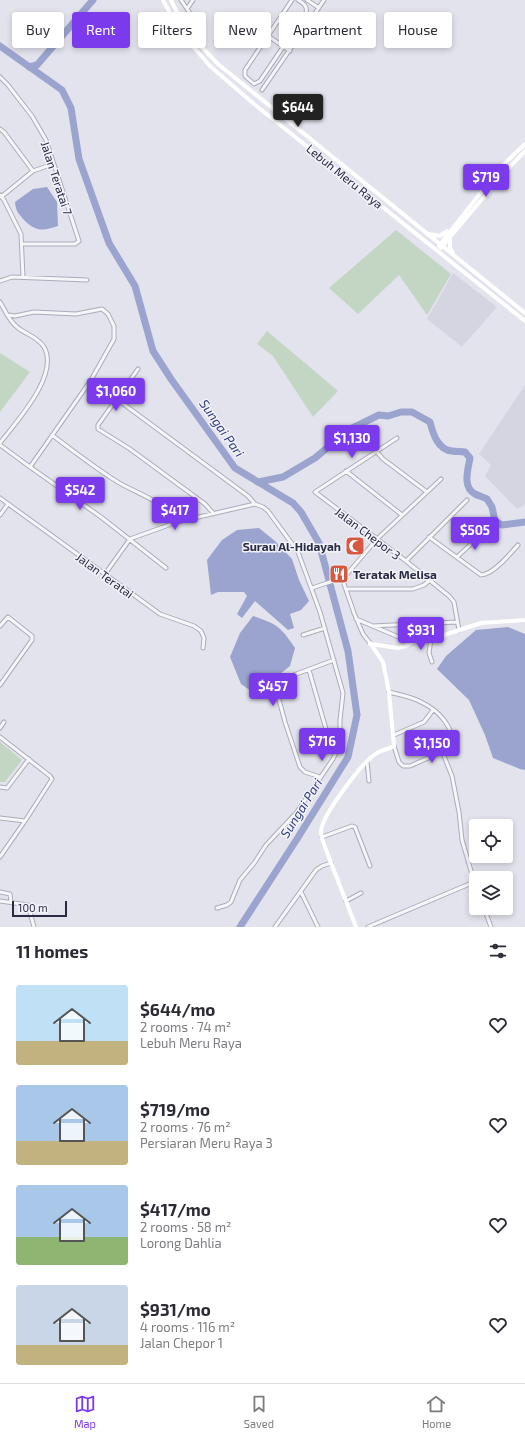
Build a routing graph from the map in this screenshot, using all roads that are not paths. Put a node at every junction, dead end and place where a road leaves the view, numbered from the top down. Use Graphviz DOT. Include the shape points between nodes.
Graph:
graph roads {
  1 [pos="164,0"];
  2 [pos="171,0"];
  3 [pos="181,0"];
  4 [pos="192,0"];
  5 [pos="292,0"];
  6 [pos="298,0"];
  7 [pos="307,0"];
  8 [pos="324,0"];
  9 [pos="319,8"];
  10 [pos="186,9"];
  11 [pos="188,12"];
  12 [pos="306,12"];
  13 [pos="316,12"];
  14 [pos="271,32"];
  15 [pos="260,48"];
  16 [pos="283,48"];
  17 [pos="286,48"];
  18 [pos="292,48"];
  19 [pos="290,51"];
  20 [pos="1,79"];
  21 [pos="246,88"];
  22 [pos="262,90"];
  23 [pos="268,106"];
  24 [pos="0,128"];
  25 [pos="525,144"];
  26 [pos="525,151"];
  27 [pos="53,164"];
  28 [pos="33,171"];
  29 [pos="1,196"];
  30 [pos="456,222"];
  31 [pos="427,233"];
  32 [pos="452,236"];
  33 [pos="22,244"];
  34 [pos="441,245"];
  35 [pos="437,250"];
  36 [pos="459,259"];
  37 [pos="24,277"];
  38 [pos="87,280"];
  39 [pos="0,281"];
  40 [pos="0,302"];
  41 [pos="525,313"];
  42 [pos="8,315"];
  43 [pos="525,321"];
  44 [pos="138,369"];
  45 [pos="91,380"];
  46 [pos="116,399"];
  47 [pos="52,435"];
  48 [pos="397,438"];
  49 [pos="0,444"];
  50 [pos="377,452"];
  51 [pos="30,467"];
  52 [pos="346,471"];
  53 [pos="441,479"];
  54 [pos="427,492"];
  55 [pos="0,498"];
  56 [pos="467,500"];
  57 [pos="8,504"];
  58 [pos="255,504"];
  59 [pos="213,513"];
  60 [pos="0,515"];
  61 [pos="402,515"];
  62 [pos="177,522"];
  63 [pos="483,533"];
  64 [pos="429,537"];
  65 [pos="130,539"];
  66 [pos="377,539"];
  67 [pos="518,545"];
  68 [pos="457,557"];
  69 [pos="406,560"];
  70 [pos="166,568"];
  71 [pos="105,574"];
  72 [pos="342,580"];
  73 [pos="430,580"];
  74 [pos="312,588"];
  75 [pos="347,589"];
  76 [pos="356,619"];
  77 [pos="525,620"];
  78 [pos="457,622"];
  79 [pos="417,623"];
  80 [pos="0,626"];
  81 [pos="372,626"];
  82 [pos="325,628"];
  83 [pos="459,630"];
  84 [pos="302,635"];
  85 [pos="431,639"];
  86 [pos="413,642"];
  87 [pos="370,644"];
  88 [pos="203,648"];
  89 [pos="334,660"];
  90 [pos="432,662"];
  91 [pos="309,670"];
  92 [pos="0,685"];
  93 [pos="390,692"];
  94 [pos="433,710"];
  95 [pos="4,722"];
  96 [pos="0,728"];
  97 [pos="394,735"];
  98 [pos="339,736"];
  99 [pos="0,737"];
  100 [pos="394,746"];
  101 [pos="442,751"];
  102 [pos="29,759"];
  103 [pos="367,762"];
  104 [pos="320,778"];
  105 [pos="369,781"];
  106 [pos="0,787"];
  107 [pos="0,818"];
  108 [pos="25,821"];
  109 [pos="322,837"];
  110 [pos="0,857"];
  111 [pos="331,863"];
  112 [pos="370,866"];
  113 [pos="471,871"];
  114 [pos="469,884"];
  115 [pos="0,892"];
  116 [pos="302,892"];
  117 [pos="361,893"];
  118 [pos="0,901"];
  119 [pos="346,901"];
  120 [pos="12,902"];
  121 [pos="216,908"];
  122 [pos="487,915"];
  123 [pos="34,927"];
  124 [pos="275,927"];
  125 [pos="318,927"];
  126 [pos="356,927"];
  127 [pos="368,927"];
  128 [pos="491,927"];
  1 -- 35 [label="main road, Lebuh Meru Raya" via="179,30 210,66"];
  2 -- 21 [label="main road, Lebuh Meru Raya" via="185,27 202,48"];
  3 -- 10 [label="street"];
  4 -- 10 [label="street"];
  5 -- 14 [label="street"];
  6 -- 12 [label="street" via="305,5"];
  7 -- 9 [label="street"];
  8 -- 9 [label="street"];
  9 -- 13 [label="street"];
  10 -- 11 [label="street"];
  15 -- 16 [label="street" via="244,73 256,84"];
  17 -- 19 [label="street"];
  18 -- 19 [label="street"];
  19 -- 22 [label="street"];
  20 -- 27 [label="street, Jalan Teratai 7" via="32,116 46,140"];
  21 -- 22 [label="street"];
  21 -- 23 [label="main road, Lebuh Meru Raya"];
  22 -- 23 [label="street"];
  23 -- 31 [label="main road, Lebuh Meru Raya"];
  24 -- 28 [label="street"];
  25 -- 30 [label="main road" via="500,168"];
  26 -- 32 [label="main road"];
  27 -- 28 [label="street"];
  27 -- 33 [label="street, Jalan Teratai 7" via="78,243"];
  28 -- 29 [label="street"];
  29 -- 33 [label="street" via="16,221"];
  30 -- 31 [label="main road" via="440,236"];
  30 -- 34 [label="main road"];
  31 -- 34 [label="main road, Lebuh Meru Raya"];
  32 -- 34 [label="main road"];
  32 -- 36 [label="main road" via="450,248"];
  33 -- 37 [label="street"];
  34 -- 35 [label="main road"];
  34 -- 36 [label="main road, Lebuh Meru Raya"];
  35 -- 43 [label="main road, Lebuh Meru Raya"];
  36 -- 41 [label="main road, Lebuh Meru Raya"];
  37 -- 38 [label="street"];
  37 -- 39 [label="street"];
  40 -- 42 [label="street"];
  42 -- 45 [label="street" via="34,312 76,314 105,310 114,326 114,340"];
  42 -- 49 [label="street" via="16,327 34,337 44,347 47,365 40,386"];
  44 -- 46 [label="street"];
  45 -- 46 [label="street"];
  45 -- 47 [label="street"];
  46 -- 58 [label="street" via="248,496"];
  46 -- 59 [label="street" via="98,426 101,432 130,449 199,499"];
  47 -- 51 [label="street"];
  47 -- 62 [label="street" via="116,481 158,504"];
  48 -- 50 [label="street"];
  49 -- 51 [label="street"];
  50 -- 52 [label="street"];
  50 -- 54 [label="street"];
  51 -- 65 [label="street"];
  52 -- 61 [label="street"];
  52 -- 66 [label="street, Jalan Chepor 3" via="315,492"];
  53 -- 54 [label="street"];
  54 -- 61 [label="street"];
  55 -- 57 [label="street, Jalan Teratai"];
  56 -- 64 [label="street"];
  57 -- 60 [label="street"];
  57 -- 71 [label="street, Jalan Teratai"];
  58 -- 59 [label="street"];
  58 -- 74 [label="street" via="268,511 292,543 301,558"];
  59 -- 62 [label="street"];
  61 -- 66 [label="street"];
  62 -- 65 [label="street"];
  63 -- 68 [label="street"];
  64 -- 68 [label="street"];
  64 -- 69 [label="street"];
  65 -- 70 [label="street"];
  65 -- 71 [label="street"];
  66 -- 69 [label="street, Jalan Chepor 3"];
  66 -- 72 [label="street"];
  67 -- 68 [label="street" via="486,575 477,573"];
  69 -- 73 [label="street, Jalan Chepor 3"];
  71 -- 88 [label="street, Jalan Teratai" via="160,614 201,631 204,638"];
  72 -- 74 [label="street"];
  72 -- 75 [label="street"];
  73 -- 75 [label="street" via="413,589"];
  73 -- 78 [label="street, Jalan Chepor 3" via="454,602"];
  74 -- 82 [label="street"];
  75 -- 76 [label="street"];
  76 -- 81 [label="street"];
  76 -- 87 [label="street"];
  77 -- 83 [label="main road" via="482,623"];
  78 -- 79 [label="street"];
  78 -- 83 [label="street, Jalan Chepor 3"];
  79 -- 81 [label="street"];
  79 -- 86 [label="street"];
  80 -- 92 [label="street" via="8,617 32,636 32,640"];
  81 -- 86 [label="street"];
  82 -- 84 [label="street"];
  82 -- 89 [label="street"];
  83 -- 85 [label="main road"];
  85 -- 86 [label="main road"];
  85 -- 90 [label="street" via="429,653"];
  86 -- 87 [label="main road" via="398,648"];
  87 -- 93 [label="main road" via="383,662"];
  89 -- 91 [label="street"];
  89 -- 98 [label="street" via="343,693"];
  91 -- 98 [label="street" via="326,730"];
  91 -- 104 [label="street" via="275,685 300,767"];
  93 -- 94 [label="street" via="421,702"];
  93 -- 97 [label="main road"];
  94 -- 97 [label="street" via="424,722"];
  94 -- 101 [label="street" via="447,722 453,739 453,747"];
  95 -- 96 [label="street"];
  97 -- 100 [label="main road"];
  98 -- 104 [label="street" via="338,750"];
  99 -- 102 [label="street"];
  100 -- 101 [label="street" via="399,762 404,766 410,766"];
  100 -- 103 [label="main road" via="379,752"];
  101 -- 113 [label="street" via="452,776 462,840"];
  102 -- 106 [label="street" via="7,788"];
  102 -- 108 [label="street" via="52,779"];
  103 -- 105 [label="street"];
  103 -- 109 [label="main road" via="351,779 328,815 322,826"];
  104 -- 121 [label="street" via="297,812 266,845 240,880 231,902"];
  107 -- 108 [label="street"];
  108 -- 110 [label="street"];
  109 -- 111 [label="main road"];
  109 -- 112 [label="street" via="354,826"];
  111 -- 116 [label="street" via="316,870"];
  111 -- 119 [label="main road"];
  114 -- 127 [label="street"];
  115 -- 120 [label="street" via="10,894"];
  116 -- 124 [label="street"];
  116 -- 125 [label="street"];
  117 -- 119 [label="street"];
  118 -- 120 [label="street"];
  119 -- 126 [label="main road"];
  120 -- 123 [label="street" via="28,905"];
  122 -- 128 [label="street"];
}
